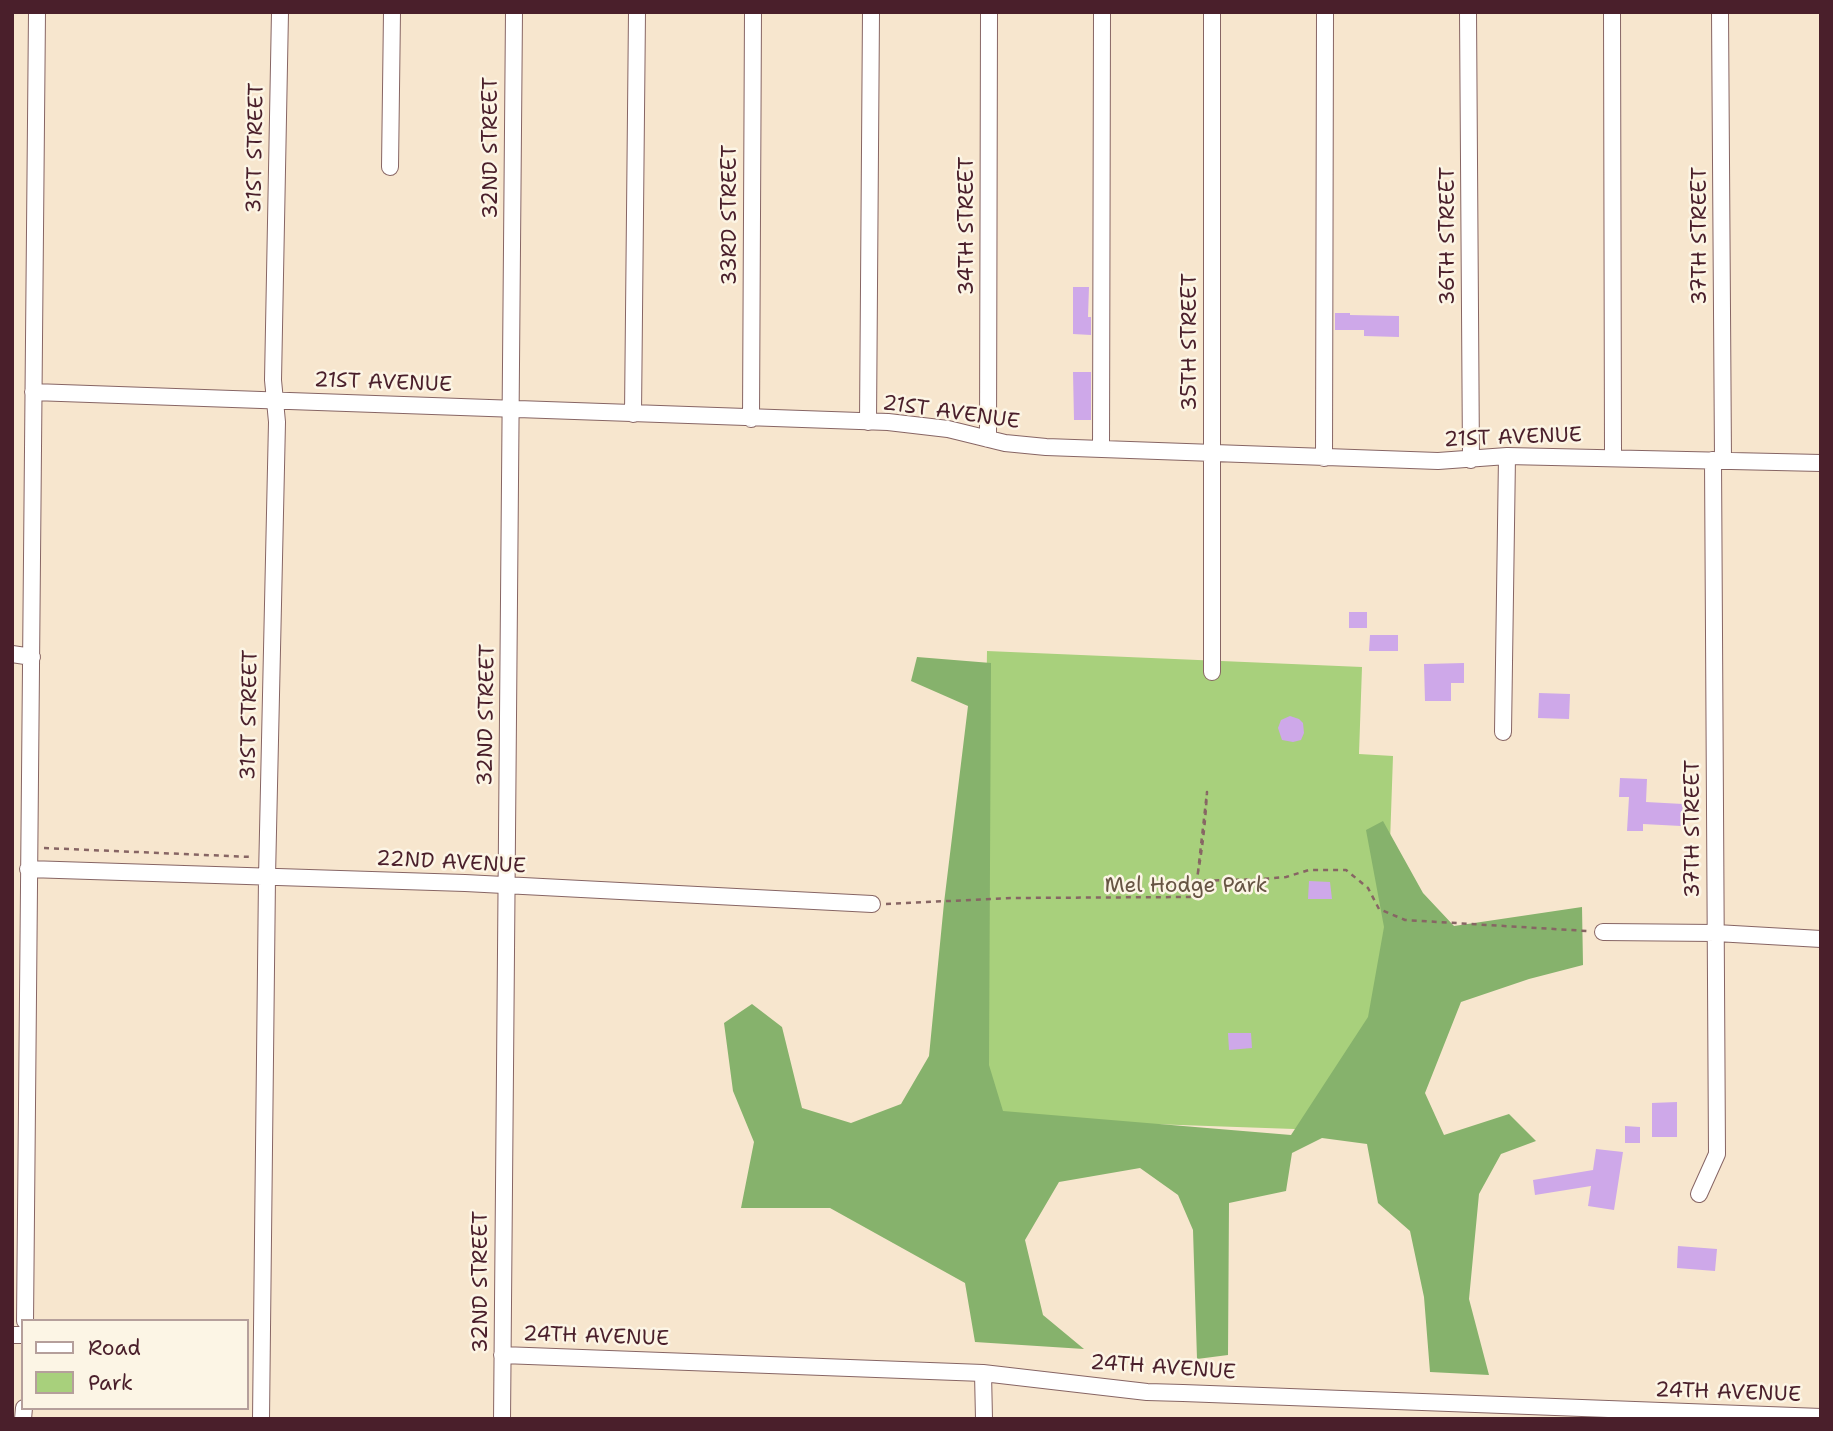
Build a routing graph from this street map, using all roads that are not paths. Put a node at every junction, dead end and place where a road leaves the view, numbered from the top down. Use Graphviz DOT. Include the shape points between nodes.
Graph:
graph roads {
  1 [pos="37,12"];
  2 [pos="280,12"];
  3 [pos="392,12"];
  4 [pos="514,12"];
  5 [pos="637,12"];
  6 [pos="753,12"];
  7 [pos="871,12"];
  8 [pos="989,12"];
  9 [pos="1102,12"];
  10 [pos="1212,12"];
  11 [pos="1325,12"];
  12 [pos="1468,12"];
  13 [pos="1612,12"];
  14 [pos="1720,12"];
  15 [pos="390,167"];
  16 [pos="33,392"];
  17 [pos="275,400"];
  18 [pos="511,410"];
  19 [pos="633,414"];
  20 [pos="751,419"];
  21 [pos="869,422"];
  22 [pos="988,439"];
  23 [pos="1101,449"];
  24 [pos="1211,453"];
  25 [pos="1507,456"];
  26 [pos="1613,457"];
  27 [pos="1324,458"];
  28 [pos="1471,460"];
  29 [pos="1718,460"];
  30 [pos="1821,463"];
  31 [pos="12,654"];
  32 [pos="32,657"];
  33 [pos="1212,672"];
  34 [pos="1503,732"];
  35 [pos="12,781"];
  36 [pos="30,782"];
  37 [pos="28,869"];
  38 [pos="267,877"];
  39 [pos="506,885"];
  40 [pos="872,904"];
  41 [pos="1603,932"];
  42 [pos="1716,933"];
  43 [pos="1821,939"];
  44 [pos="1699,1194"];
  45 [pos="25,1319"];
  46 [pos="502,1355"];
  47 [pos="983,1373"];
  48 [pos="1821,1417"];
  49 [pos="261,1419"];
  50 [pos="502,1419"];
  51 [pos="984,1419"];
  1 -- 16 [label="street"];
  2 -- 17 [label="street, 31ST STREET"];
  3 -- 15 [label="street"];
  4 -- 18 [label="street, 32ND STREET"];
  5 -- 19 [label="street"];
  6 -- 20 [label="street, 33RD STREET"];
  7 -- 21 [label="street"];
  8 -- 22 [label="street, 34TH STREET"];
  9 -- 23 [label="street"];
  10 -- 24 [label="street, 35TH STREET"];
  11 -- 27 [label="street"];
  12 -- 28 [label="street, 36TH STREET"];
  13 -- 26 [label="street"];
  14 -- 29 [label="street, 37TH STREET"];
  16 -- 17 [label="street, 21ST AVENUE"];
  16 -- 32 [label="street"];
  17 -- 18 [label="street, 21ST AVENUE"];
  17 -- 38 [label="street, 31ST STREET"];
  18 -- 19 [label="street, 21ST AVENUE"];
  18 -- 39 [label="street, 32ND STREET"];
  19 -- 20 [label="street, 21ST AVENUE"];
  20 -- 21 [label="street, 21ST AVENUE"];
  21 -- 22 [label="street, 21ST AVENUE" via="948,429"];
  22 -- 23 [label="street, 21ST AVENUE"];
  23 -- 24 [label="street, 21ST AVENUE"];
  24 -- 27 [label="street, 21ST AVENUE"];
  24 -- 33 [label="street, 35TH STREET"];
  25 -- 26 [label="street, 21ST AVENUE"];
  25 -- 28 [label="street, 21ST AVENUE"];
  25 -- 34 [label="street"];
  26 -- 29 [label="street, 21ST AVENUE"];
  27 -- 28 [label="street, 21ST AVENUE"];
  29 -- 30 [label="street, 21ST AVENUE"];
  29 -- 42 [label="street, 37TH STREET"];
  31 -- 32 [label="street"];
  32 -- 36 [label="street"];
  35 -- 36 [label="street"];
  36 -- 37 [label="street"];
  37 -- 38 [label="street, 22ND AVENUE"];
  37 -- 45 [label="street"];
  38 -- 39 [label="street, 22ND AVENUE"];
  38 -- 49 [label="street, 31ST STREET"];
  39 -- 40 [label="street, 22ND AVENUE"];
  39 -- 46 [label="street, 32ND STREET"];
  41 -- 42 [label="street"];
  42 -- 43 [label="street"];
  42 -- 44 [label="street, 37TH STREET" via="1717,1154"];
  46 -- 47 [label="street, 24TH AVENUE"];
  46 -- 50 [label="street, 32ND STREET"];
  47 -- 48 [label="street, 24TH AVENUE" via="1159,1392"];
  47 -- 51 [label="street"];
}
